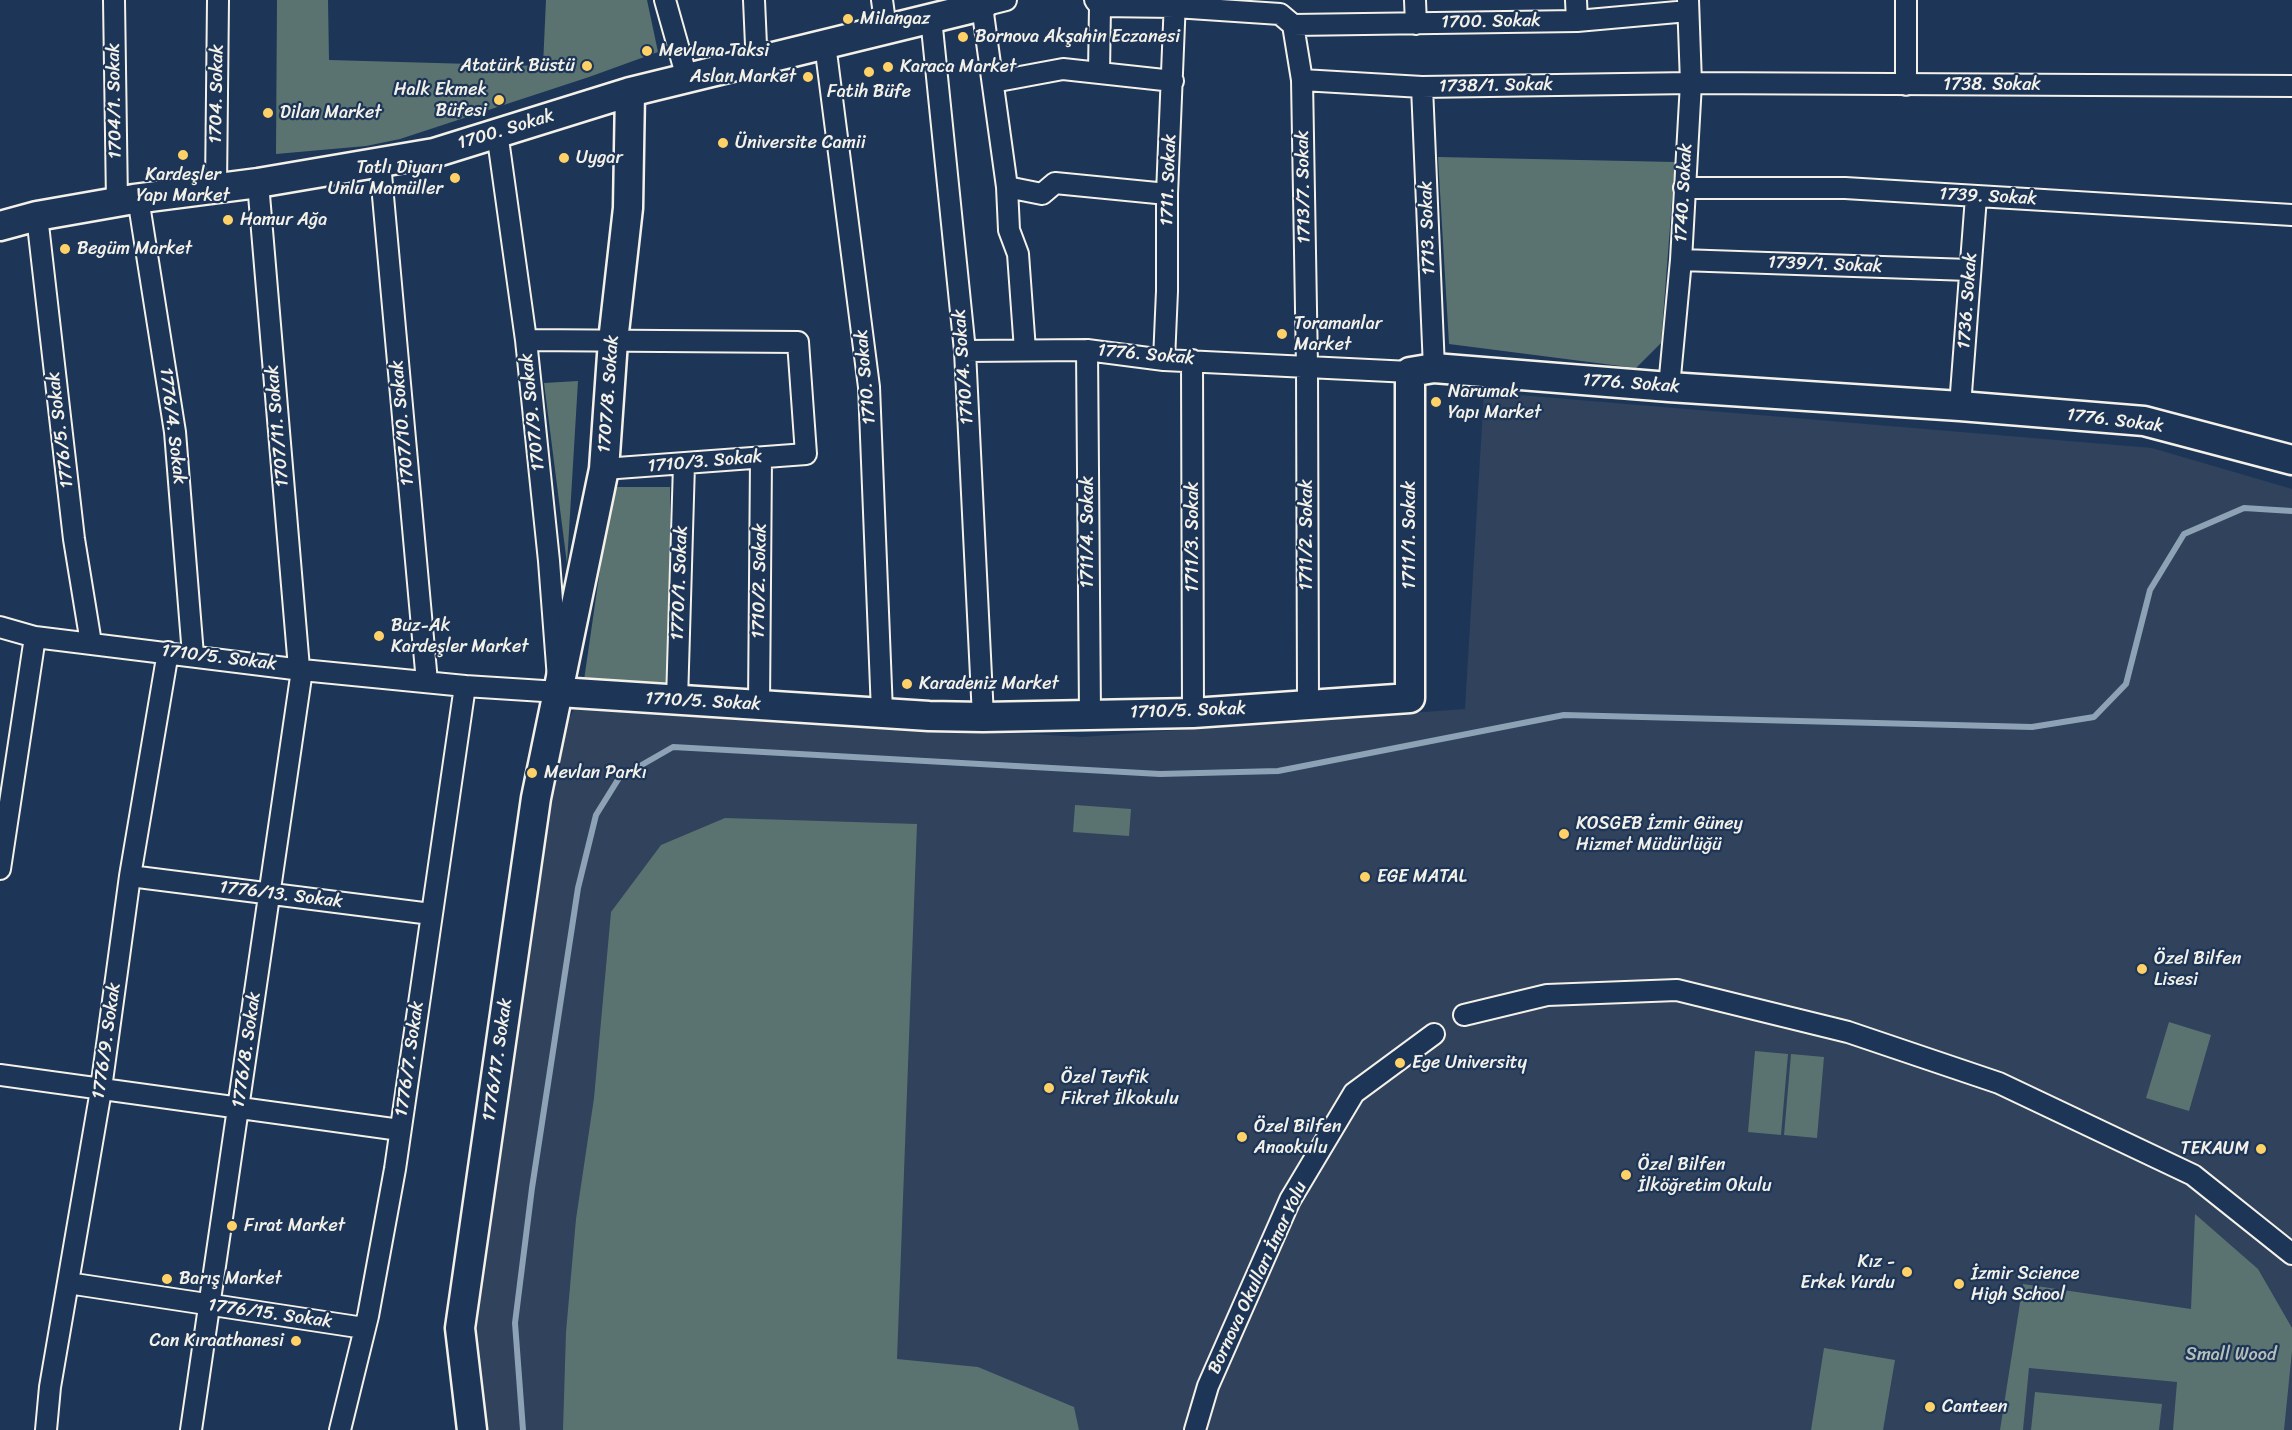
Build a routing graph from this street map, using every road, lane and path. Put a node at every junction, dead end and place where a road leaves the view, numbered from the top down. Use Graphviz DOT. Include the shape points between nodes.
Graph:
graph roads {
  1 [pos="114,0"];
  2 [pos="218,0"];
  3 [pos="665,0"];
  4 [pos="754,0"];
  5 [pos="882,0"];
  6 [pos="1415,0"];
  7 [pos="1576,0"];
  8 [pos="1906,0"];
  9 [pos="990,2"];
  10 [pos="1098,3"];
  11 [pos="1175,4"];
  12 [pos="1688,5"];
  13 [pos="1286,13"];
  14 [pos="931,18"];
  15 [pos="1577,21"];
  16 [pos="1416,24"];
  17 [pos="886,29"];
  18 [pos="825,44"];
  19 [pos="768,58"];
  20 [pos="1099,73"];
  21 [pos="687,78"];
  22 [pos="1302,80"];
  23 [pos="1173,81"];
  24 [pos="993,82"];
  25 [pos="1691,83"];
  26 [pos="1906,85"];
  27 [pos="2292,86"];
  28 [pos="1422,87"];
  29 [pos="630,92"];
  30 [pos="497,132"];
  31 [pos="380,163"];
  32 [pos="258,183"];
  33 [pos="1007,187"];
  34 [pos="216,188"];
  35 [pos="1684,188"];
  36 [pos="1167,194"];
  37 [pos="1976,197"];
  38 [pos="127,200"];
  39 [pos="2292,215"];
  40 [pos="37,216"];
  41 [pos="0,226"];
  42 [pos="1681,260"];
  43 [pos="1970,270"];
  44 [pos="526,340"];
  45 [pos="613,341"];
  46 [pos="1025,350"];
  47 [pos="1088,350"];
  48 [pos="965,351"];
  49 [pos="1164,360"];
  50 [pos="1192,360"];
  51 [pos="1307,366"];
  52 [pos="1422,370"];
  53 [pos="1669,387"];
  54 [pos="1960,406"];
  55 [pos="761,458"];
  56 [pos="2292,460"];
  57 [pos="684,464"];
  58 [pos="604,469"];
  59 [pos="0,627"];
  60 [pos="35,637"];
  61 [pos="91,643"];
  62 [pos="168,652"];
  63 [pos="193,655"];
  64 [pos="300,669"];
  65 [pos="427,682"];
  66 [pos="465,686"];
  67 [pos="558,692"];
  68 [pos="1410,698"];
  69 [pos="677,701"];
  70 [pos="1308,704"];
  71 [pos="759,705"];
  72 [pos="882,712"];
  73 [pos="1193,713"];
  74 [pos="1089,714"];
  75 [pos="983,717"];
  76 [pos="0,869"];
  77 [pos="130,876"];
  78 [pos="269,893"];
  79 [pos="431,914"];
  80 [pos="1464,1015"];
  81 [pos="1434,1034"];
  82 [pos="0,1076"];
  83 [pos="100,1089"];
  84 [pos="239,1108"];
  85 [pos="400,1130"];
  86 [pos="2292,1254"];
  87 [pos="68,1283"];
  88 [pos="209,1304"];
  89 [pos="364,1328"];
  90 [pos="46,1430"];
  91 [pos="191,1430"];
  92 [pos="340,1430"];
  93 [pos="472,1430"];
  94 [pos="1195,1430"];
  1 -- 38 [label="street, 1704/1. Sokak"];
  2 -- 34 [label="street, 1704. Sokak"];
  3 -- 21 [label="street"];
  4 -- 19 [label="street" via="756,45"];
  5 -- 17 [label="street"];
  6 -- 16 [label="street"];
  7 -- 15 [label="street"];
  8 -- 26 [label="street"];
  9 -- 14 [label="street, 1700. Sokak"];
  9 -- 24 [label="street"];
  10 -- 11 [label="street, 1700. Sokak"];
  10 -- 20 [label="street"];
  11 -- 13 [label="street, 1700. Sokak"];
  11 -- 23 [label="street, 1711. Sokak"];
  12 -- 15 [label="street, 1700. Sokak"];
  12 -- 25 [label="street, 1740. Sokak"];
  13 -- 16 [label="street, 1700. Sokak"];
  13 -- 22 [label="street, 1713/7. Sokak"];
  14 -- 17 [label="street, 1700. Sokak"];
  14 -- 48 [label="street, 1710/4. Sokak"];
  15 -- 16 [label="street, 1700. Sokak"];
  17 -- 18 [label="street, 1700. Sokak"];
  18 -- 19 [label="street, 1700. Sokak"];
  18 -- 72 [label="street, 1710. Sokak" via="870,387"];
  19 -- 21 [label="street, 1700. Sokak"];
  20 -- 23 [label="street"];
  20 -- 24 [label="street" via="1063,69"];
  21 -- 29 [label="street, 1700. Sokak"];
  22 -- 28 [label="street, 1738/1. Sokak"];
  22 -- 51 [label="street, 1713/7. Sokak"];
  23 -- 36 [label="street, 1711. Sokak"];
  24 -- 33 [label="street"];
  25 -- 26 [label="street, 1738. Sokak"];
  25 -- 28 [label="street, 1738/1. Sokak"];
  25 -- 35 [label="street, 1740. Sokak"];
  26 -- 27 [label="street, 1738. Sokak"];
  28 -- 52 [label="street, 1713. Sokak"];
  29 -- 30 [label="street, 1700. Sokak"];
  29 -- 45 [label="street, 1707/8. Sokak" via="628,207"];
  30 -- 31 [label="street, 1700. Sokak" via="434,153"];
  30 -- 44 [label="street, 1707/9. Sokak"];
  31 -- 32 [label="street, 1700. Sokak"];
  31 -- 65 [label="street, 1707/10. Sokak"];
  32 -- 34 [label="street, 1700. Sokak"];
  32 -- 64 [label="street, 1707/11. Sokak"];
  33 -- 36 [label="street" via="1042,194 1055,183"];
  33 -- 46 [label="street" via="1009,230 1018,254"];
  34 -- 38 [label="street, 1700. Sokak"];
  35 -- 37 [label="street, 1739. Sokak" via="1845,188"];
  35 -- 42 [label="street, 1740. Sokak"];
  36 -- 49 [label="street, 1711. Sokak"];
  37 -- 39 [label="street, 1739. Sokak"];
  37 -- 43 [label="street, 1736. Sokak"];
  38 -- 40 [label="street, 1700. Sokak"];
  38 -- 63 [label="street, 1776/4. Sokak" via="175,432"];
  40 -- 41 [label="street, 1700. Sokak"];
  40 -- 61 [label="street, 1776/5. Sokak" via="74,539"];
  42 -- 43 [label="street, 1739/1. Sokak"];
  42 -- 53 [label="street, 1740. Sokak"];
  43 -- 54 [label="street, 1736. Sokak"];
  44 -- 45 [label="street"];
  44 -- 67 [label="street, 1707/9. Sokak"];
  45 -- 55 [label="street, 1710/3. Sokak" via="798,342 806,454"];
  45 -- 58 [label="street, 1707/8. Sokak"];
  46 -- 47 [label="street, 1776. Sokak"];
  46 -- 48 [label="street, 1776. Sokak"];
  47 -- 49 [label="street, 1776. Sokak"];
  47 -- 74 [label="street, 1711/4. Sokak"];
  48 -- 75 [label="street, 1710/4. Sokak"];
  49 -- 50 [label="street, 1776. Sokak"];
  50 -- 51 [label="street, 1776. Sokak"];
  50 -- 73 [label="street, 1711/3. Sokak"];
  51 -- 52 [label="street, 1776. Sokak"];
  51 -- 70 [label="street, 1711/2. Sokak"];
  52 -- 53 [label="street, 1776. Sokak"];
  52 -- 68 [label="street, 1711/1. Sokak"];
  53 -- 54 [label="street, 1776. Sokak"];
  54 -- 56 [label="street, 1776. Sokak" via="2144,422"];
  55 -- 57 [label="street, 1710/3. Sokak"];
  55 -- 71 [label="street, 1710/2. Sokak"];
  57 -- 58 [label="street, 1710/3. Sokak"];
  57 -- 69 [label="street, 1770/1. Sokak"];
  58 -- 67 [label="street, 1707/8. Sokak"];
  59 -- 60 [label="street, 1710/5. Sokak"];
  60 -- 61 [label="street, 1710/5. Sokak"];
  60 -- 76 [label="street"];
  61 -- 62 [label="street, 1710/5. Sokak"];
  62 -- 63 [label="street, 1710/5. Sokak"];
  62 -- 77 [label="street, 1776/9. Sokak"];
  63 -- 64 [label="street, 1710/5. Sokak"];
  64 -- 65 [label="street, 1710/5. Sokak"];
  64 -- 78 [label="street, 1776/8. Sokak"];
  65 -- 66 [label="street, 1710/5. Sokak"];
  66 -- 67 [label="street, 1710/5. Sokak"];
  66 -- 79 [label="street, 1776/7. Sokak"];
  67 -- 69 [label="street, 1710/5. Sokak"];
  67 -- 93 [label="street, 1776/17. Sokak" via="536,798 460,1328"];
  68 -- 70 [label="street, 1710/5. Sokak"];
  69 -- 71 [label="street, 1710/5. Sokak"];
  70 -- 73 [label="street, 1710/5. Sokak"];
  71 -- 72 [label="street, 1710/5. Sokak"];
  72 -- 75 [label="street, 1710/5. Sokak"];
  73 -- 74 [label="street, 1710/5. Sokak"];
  74 -- 75 [label="street, 1710/5. Sokak"];
  77 -- 78 [label="street, 1776/13. Sokak"];
  77 -- 83 [label="street, 1776/9. Sokak"];
  78 -- 79 [label="street, 1776/13. Sokak"];
  78 -- 84 [label="street, 1776/8. Sokak"];
  79 -- 85 [label="street, 1776/7. Sokak"];
  80 -- 86 [label="street" via="1547,995 1677,990 1848,1032 1999,1083 2193,1175"];
  81 -- 94 [label="street, Bornova Okulları İmar Yolu" via="1354,1093 1290,1200 1208,1386"];
  82 -- 83 [label="street"];
  83 -- 84 [label="street"];
  83 -- 87 [label="street, 1776/9. Sokak"];
  84 -- 85 [label="street"];
  84 -- 88 [label="street, 1776/8. Sokak"];
  85 -- 89 [label="street, 1776/7. Sokak"];
  87 -- 88 [label="street, 1776/15. Sokak"];
  87 -- 90 [label="street, 1776/9. Sokak"];
  88 -- 89 [label="street, 1776/15. Sokak"];
  88 -- 91 [label="street, 1776/8. Sokak"];
  89 -- 92 [label="street, 1776/7. Sokak"];
}
